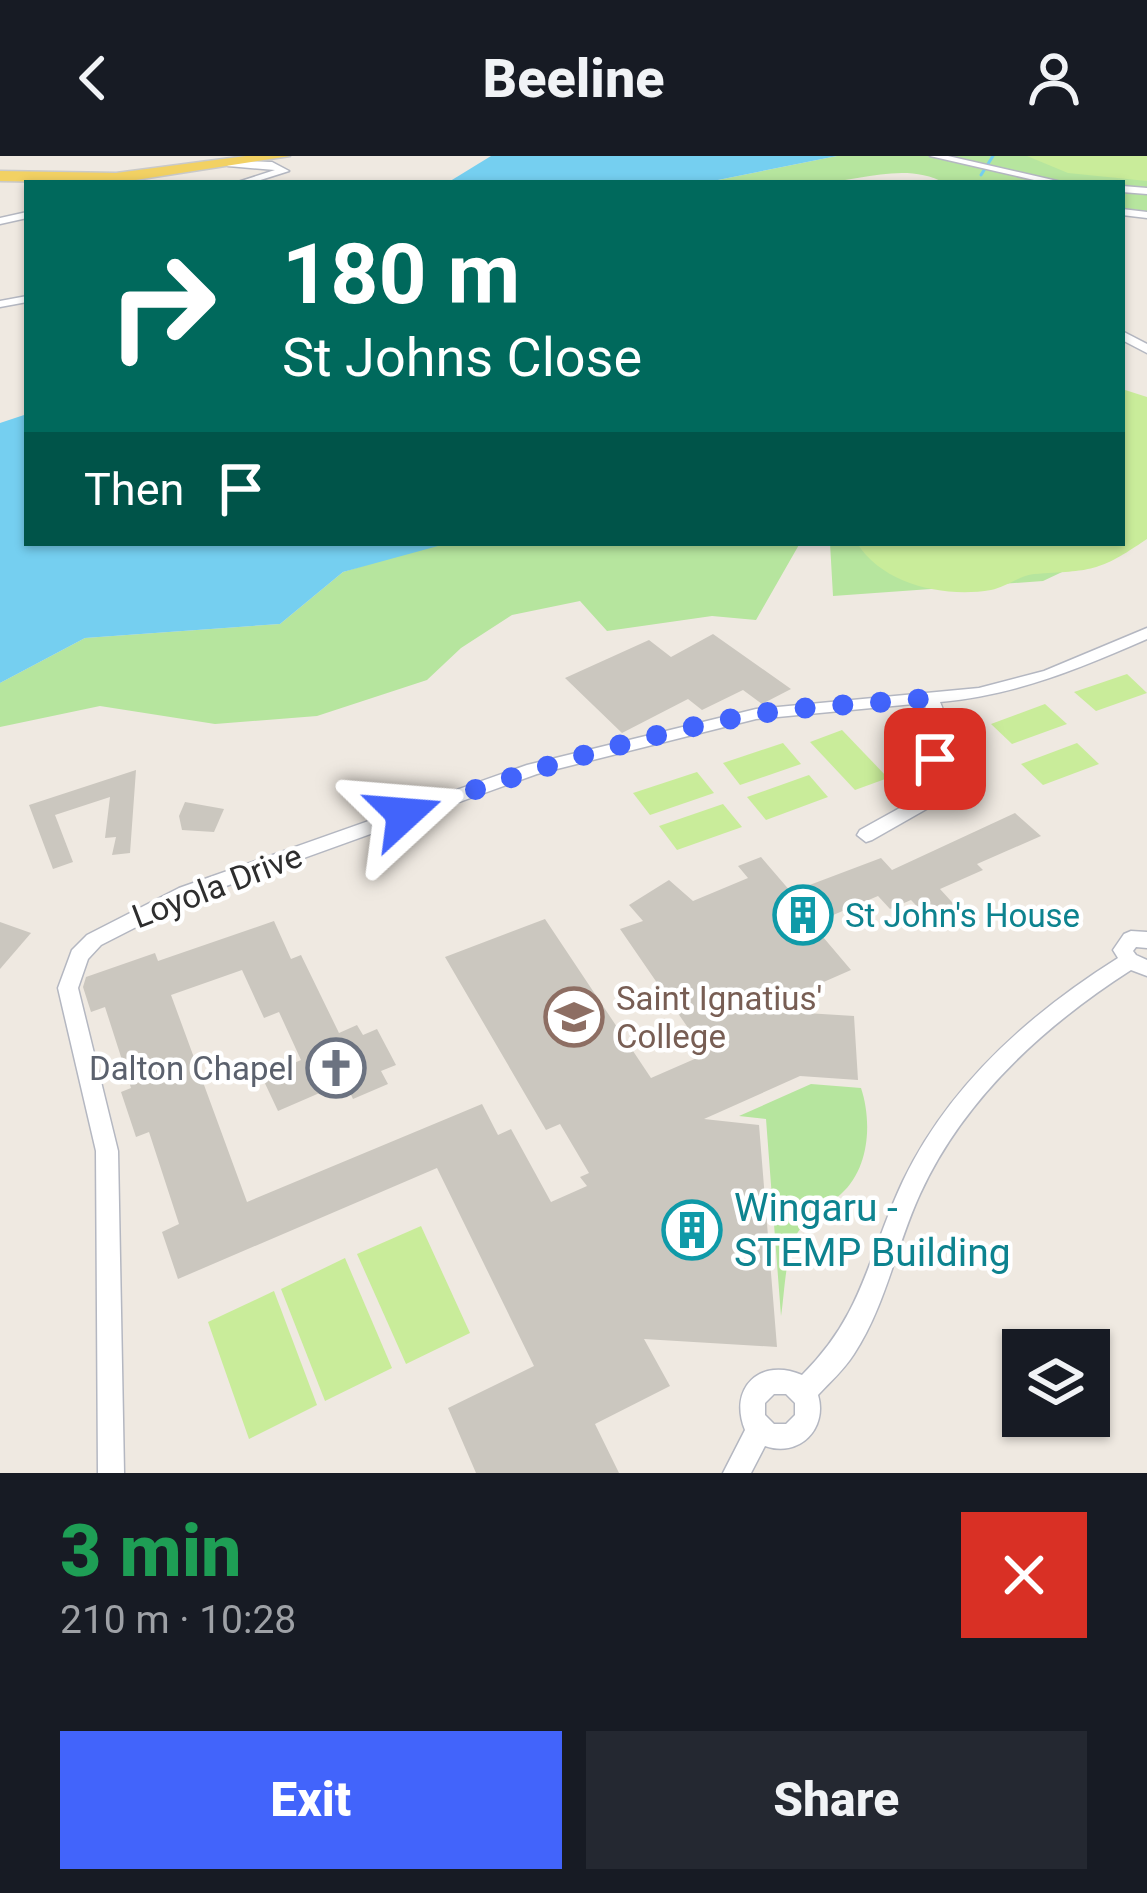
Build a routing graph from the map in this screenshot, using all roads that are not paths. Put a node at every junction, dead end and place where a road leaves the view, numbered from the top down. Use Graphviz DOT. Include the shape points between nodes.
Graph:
graph roads {
  1 [pos="934,156"];
  2 [pos="234,160"];
  3 [pos="282,160"];
  4 [pos="0,173"];
  5 [pos="245,180"];
  6 [pos="1047,180"];
  7 [pos="1147,633"];
  8 [pos="930,698"];
  9 [pos="866,835"];
  10 [pos="1147,940"];
  11 [pos="1138,964"];
  12 [pos="802,1394"];
  13 [pos="761,1428"];
  14 [pos="111,1473"];
  15 [pos="736,1473"];
  1 -- 6 [label="street"];
  2 -- 3 [label="main road"];
  2 -- 4 [label="main road" via="92,179"];
  3 -- 5 [label="street"];
  7 -- 8 [label="street, Loyola Drive" via="1016,685"];
  8 -- 9 [label="street" via="940,733 924,803"];
  8 -- 14 [label="street, Loyola Drive" via="756,714 533,769 186,892 86,947 69,1001 107,1150"];
  10 -- 11 [label="street" via="1126,941 1123,950"];
  11 -- 12 [label="street" via="1099,978 1017,1044 947,1128 914,1181 847,1344"];
  12 -- 13 [label="street" via="803,1428 783,1438"];
  12 -- 13 [label="street" via="778,1380 759,1387 751,1407"];
  13 -- 15 [label="street"];
}
